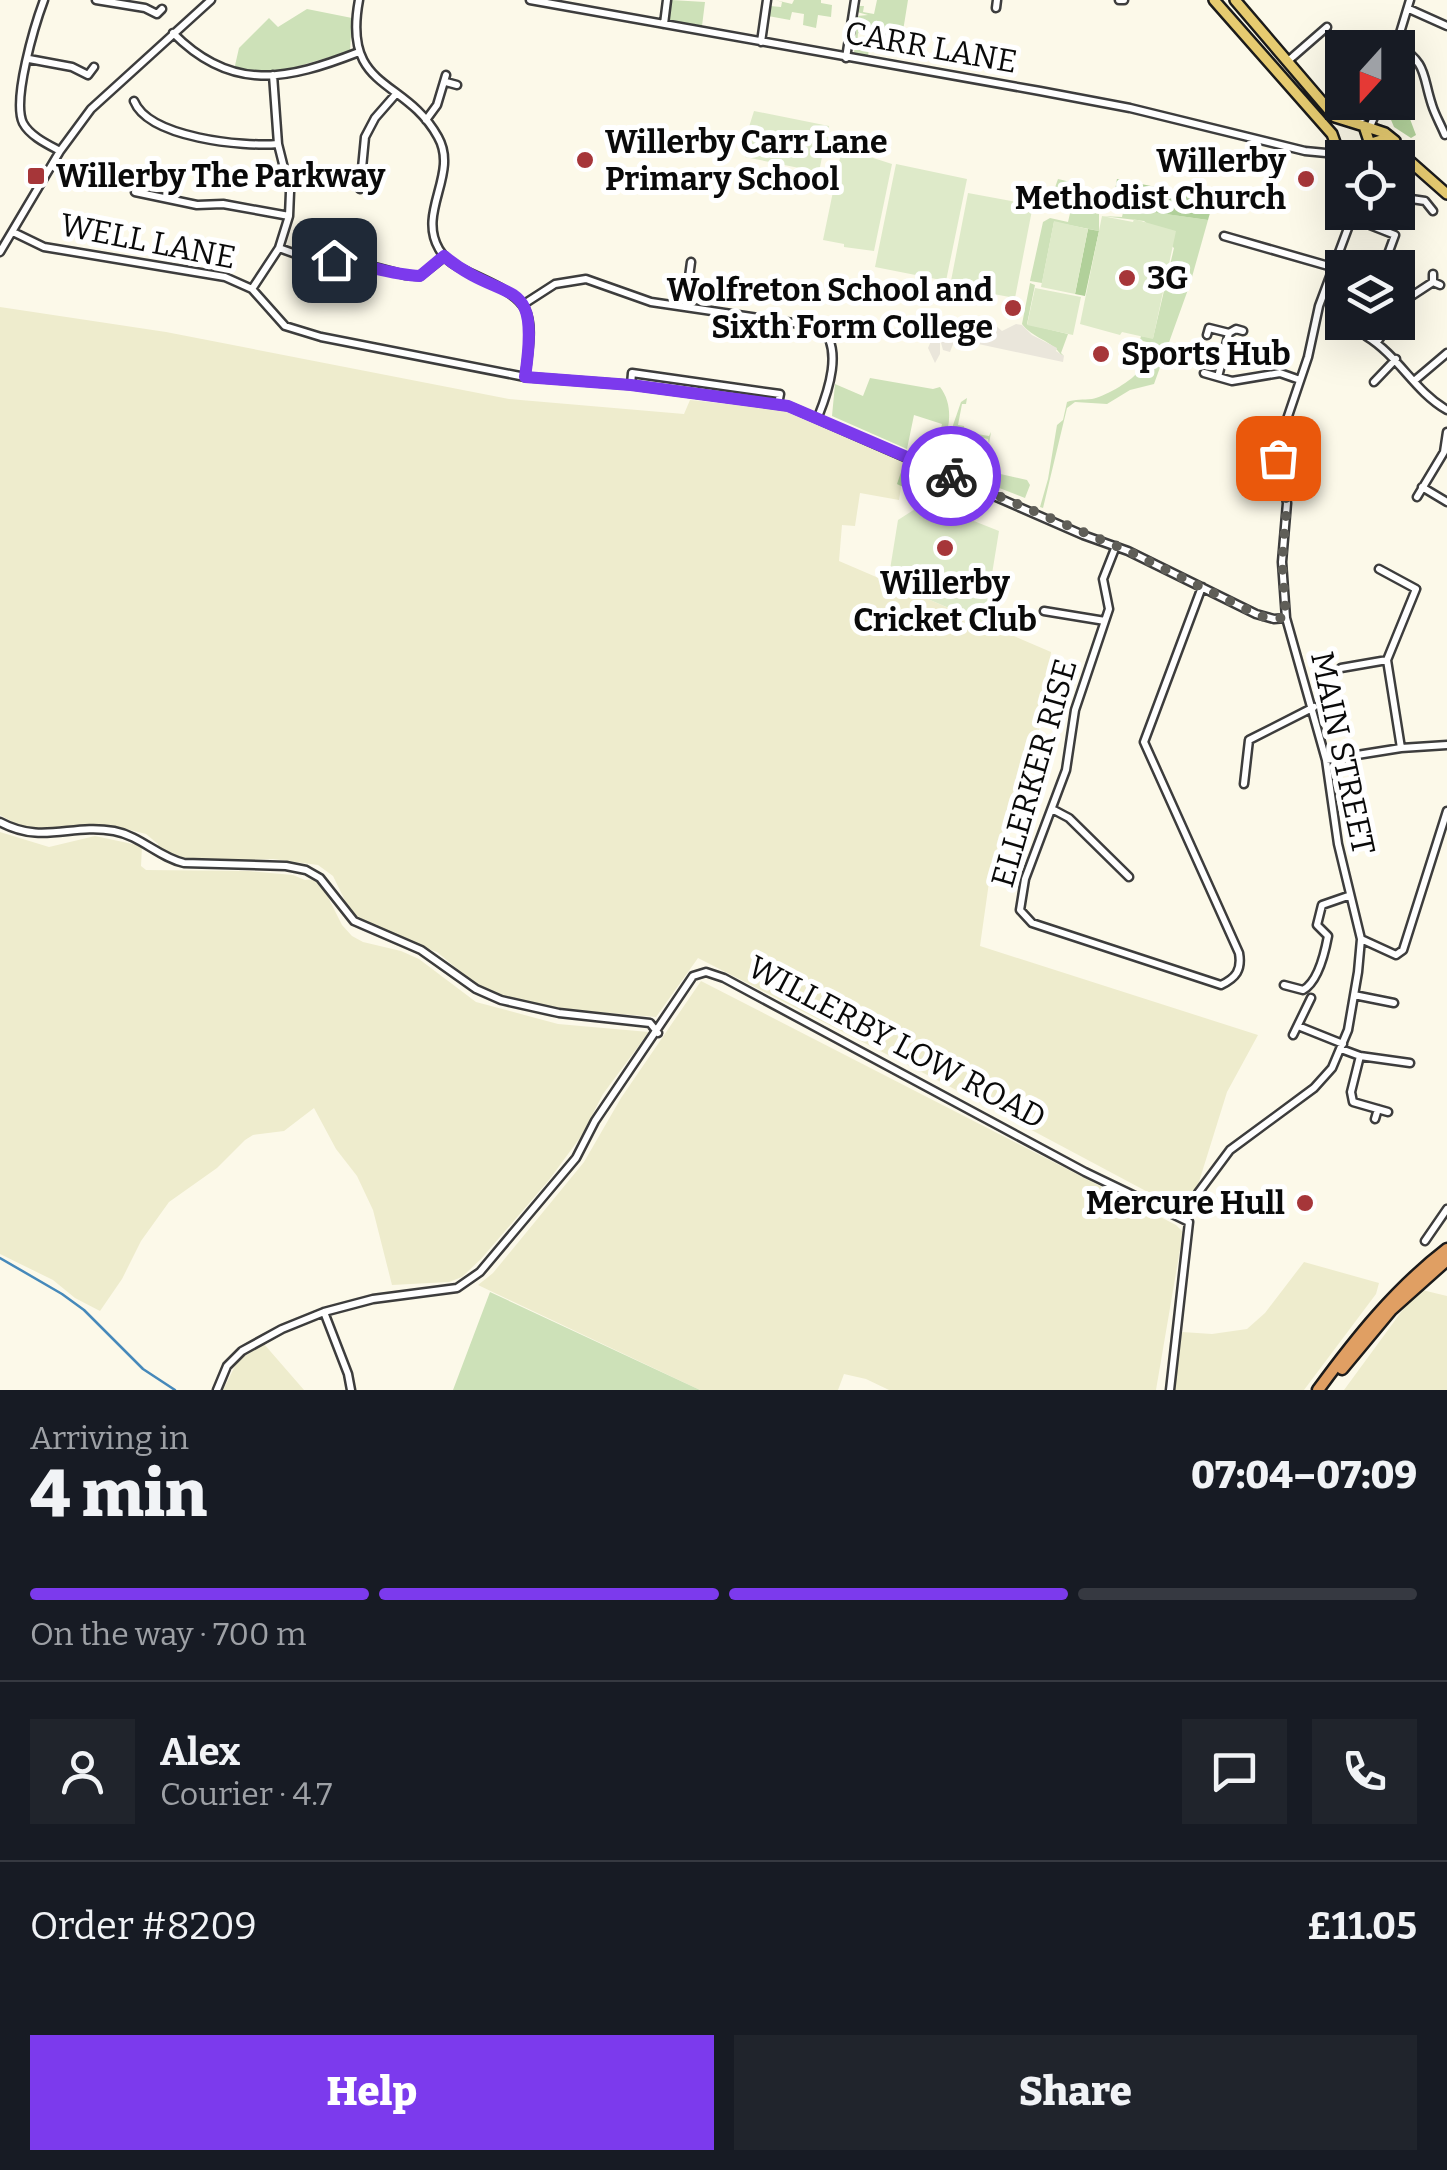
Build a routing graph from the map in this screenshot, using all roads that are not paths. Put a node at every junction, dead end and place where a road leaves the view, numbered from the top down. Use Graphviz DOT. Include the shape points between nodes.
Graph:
graph roads {
  1 [pos="44,0"];
  2 [pos="96,0"];
  3 [pos="211,0"];
  4 [pos="359,0"];
  5 [pos="536,0"];
  6 [pos="667,0"];
  7 [pos="767,0"];
  8 [pos="855,0"];
  9 [pos="1214,0"];
  10 [pos="1237,1"];
  11 [pos="1409,4"];
  12 [pos="162,9"];
  13 [pos="664,24"];
  14 [pos="1447,26"];
  15 [pos="1327,27"];
  16 [pos="1401,30"];
  17 [pos="173,34"];
  18 [pos="761,42"];
  19 [pos="359,52"];
  20 [pos="846,58"];
  21 [pos="1415,58"];
  22 [pos="28,59"];
  23 [pos="1288,61"];
  24 [pos="94,67"];
  25 [pos="272,75"];
  26 [pos="457,85"];
  27 [pos="396,94"];
  28 [pos="134,102"];
  29 [pos="426,120"];
  30 [pos="1353,120"];
  31 [pos="1373,120"];
  32 [pos="1376,120"];
  33 [pos="1350,121"];
  34 [pos="1385,133"];
  35 [pos="1367,135"];
  36 [pos="1445,135"];
  37 [pos="1334,140"];
  38 [pos="1366,140"];
  39 [pos="1367,140"];
  40 [pos="278,144"];
  41 [pos="1325,150"];
  42 [pos="60,151"];
  43 [pos="1322,154"];
  44 [pos="1325,154"];
  45 [pos="1438,186"];
  46 [pos="360,189"];
  47 [pos="135,192"];
  48 [pos="1447,194"];
  49 [pos="1415,200"];
  50 [pos="1434,211"];
  51 [pos="289,216"];
  52 [pos="1386,230"];
  53 [pos="13,232"];
  54 [pos="1224,236"];
  55 [pos="279,248"];
  56 [pos="1389,250"];
  57 [pos="0,252"];
  58 [pos="444,256"];
  59 [pos="692,262"];
  60 [pos="1325,265"];
  61 [pos="1435,281"];
  62 [pos="252,290"];
  63 [pos="1325,292"];
  64 [pos="1415,294"];
  65 [pos="524,304"];
  66 [pos="685,307"];
  67 [pos="1243,331"];
  68 [pos="1229,333"];
  69 [pos="1207,335"];
  70 [pos="1373,340"];
  71 [pos="1377,342"];
  72 [pos="1447,353"];
  73 [pos="1396,359"];
  74 [pos="1204,374"];
  75 [pos="525,377"];
  76 [pos="1218,377"];
  77 [pos="1300,380"];
  78 [pos="1414,380"];
  79 [pos="1374,382"];
  80 [pos="631,385"];
  81 [pos="778,404"];
  82 [pos="1447,410"];
  83 [pos="818,417"];
  84 [pos="1447,432"];
  85 [pos="1422,487"];
  86 [pos="1417,498"];
  87 [pos="1447,502"];
  88 [pos="1116,546"];
  89 [pos="1383,568"];
  90 [pos="1202,587"];
  91 [pos="1043,611"];
  92 [pos="1286,618"];
  93 [pos="1105,620"];
  94 [pos="1387,660"];
  95 [pos="1346,664"];
  96 [pos="1314,707"];
  97 [pos="1447,745"];
  98 [pos="1402,748"];
  99 [pos="1326,760"];
  100 [pos="1244,784"];
  101 [pos="1052,810"];
  102 [pos="1447,811"];
  103 [pos="0,822"];
  104 [pos="1132,878"];
  105 [pos="1348,896"];
  106 [pos="1361,939"];
  107 [pos="1284,985"];
  108 [pos="1354,994"];
  109 [pos="1311,998"];
  110 [pos="1394,1003"];
  111 [pos="668,1017"];
  112 [pos="650,1023"];
  113 [pos="1298,1026"];
  114 [pos="658,1033"];
  115 [pos="1294,1035"];
  116 [pos="1342,1047"];
  117 [pos="1360,1056"];
  118 [pos="1410,1063"];
  119 [pos="1378,1109"];
  120 [pos="1388,1112"];
  121 [pos="1375,1119"];
  122 [pos="1198,1194"];
  123 [pos="1447,1209"];
  124 [pos="1424,1241"];
  125 [pos="1447,1250"];
  126 [pos="1447,1260"];
  127 [pos="324,1312"];
  128 [pos="217,1390"];
  129 [pos="352,1390"];
  130 [pos="1170,1390"];
  131 [pos="1318,1390"];
  132 [pos="1326,1390"];
  1 -- 22 [label="street"];
  2 -- 12 [label="street" via="157,14"];
  3 -- 17 [label="street"];
  4 -- 19 [label="street"];
  5 -- 13 [label="street, CARR LANE"];
  6 -- 13 [label="street"];
  7 -- 18 [label="street"];
  8 -- 20 [label="street"];
  9 -- 37 [label="main road"];
  10 -- 23 [label="main road"];
  11 -- 14 [label="street"];
  11 -- 16 [label="street"];
  13 -- 18 [label="street, CARR LANE"];
  15 -- 23 [label="street"];
  17 -- 25 [label="street" via="218,68"];
  17 -- 42 [label="street" via="91,108"];
  18 -- 20 [label="street, CARR LANE"];
  19 -- 25 [label="street"];
  19 -- 27 [label="street"];
  20 -- 43 [label="street, CARR LANE" via="1130,108"];
  21 -- 36 [label="street"];
  22 -- 24 [label="street" via="88,74"];
  22 -- 42 [label="street" via="20,113 32,134"];
  23 -- 33 [label="main road" via="1335,117"];
  25 -- 40 [label="street"];
  26 -- 29 [label="street" via="446,79"];
  27 -- 29 [label="street"];
  27 -- 46 [label="street" via="366,136"];
  28 -- 40 [label="street" via="162,127 250,146"];
  29 -- 58 [label="street" via="443,147 431,221"];
  30 -- 33 [label="street"];
  31 -- 35 [label="street"];
  32 -- 34 [label="street"];
  33 -- 35 [label="main road"];
  33 -- 37 [label="main road"];
  34 -- 35 [label="main road"];
  34 -- 45 [label="main road"];
  35 -- 38 [label="main road"];
  35 -- 39 [label="street"];
  35 -- 45 [label="main road" via="1388,142"];
  40 -- 51 [label="street"];
  41 -- 43 [label="street"];
  42 -- 53 [label="street"];
  43 -- 44 [label="street, CARR LANE"];
  45 -- 48 [label="main road"];
  47 -- 51 [label="street"];
  49 -- 50 [label="street"];
  51 -- 55 [label="street"];
  52 -- 56 [label="street" via="1395,234"];
  53 -- 57 [label="street"];
  53 -- 62 [label="street, WELL LANE" via="44,247 226,277"];
  54 -- 60 [label="street"];
  55 -- 58 [label="street" via="405,276 420,276"];
  55 -- 62 [label="street"];
  58 -- 65 [label="street"];
  59 -- 66 [label="street"];
  61 -- 64 [label="street"];
  62 -- 75 [label="street, WELL LANE" via="285,326 300,332"];
  63 -- 77 [label="street, MAIN STREET"];
  65 -- 66 [label="street" via="555,284 586,279"];
  65 -- 75 [label="street" via="530,328"];
  66 -- 83 [label="street" via="811,324 826,332 832,350"];
  67 -- 68 [label="street"];
  68 -- 69 [label="street" via="1209,328"];
  68 -- 76 [label="street"];
  70 -- 71 [label="street"];
  71 -- 73 [label="street"];
  72 -- 78 [label="street"];
  73 -- 78 [label="street"];
  73 -- 79 [label="street"];
  74 -- 76 [label="street"];
  75 -- 80 [label="street, WELL LANE"];
  76 -- 77 [label="street" via="1240,381 1280,373"];
  77 -- 92 [label="street, MAIN STREET" via="1278,458 1287,503"];
  78 -- 82 [label="street"];
  80 -- 81 [label="street, WELL LANE"];
  80 -- 81 [label="street" via="632,373 783,395"];
  81 -- 83 [label="street, WELL LANE"];
  83 -- 88 [label="street, WELL LANE"];
  84 -- 85 [label="street" via="1444,452"];
  85 -- 86 [label="street"];
  85 -- 87 [label="street"];
  88 -- 90 [label="street, WELL LANE"];
  88 -- 93 [label="street, ELLERKER RISE" via="1104,580"];
  89 -- 94 [label="street" via="1418,589"];
  90 -- 92 [label="street, WELL LANE" via="1267,618"];
  90 -- 101 [label="street, ELLERKER RISE" via="1144,742 1239,953 1232,980 1221,985 1032,923 1020,910 1025,879"];
  91 -- 93 [label="street"];
  92 -- 96 [label="street, MAIN STREET"];
  93 -- 101 [label="street, ELLERKER RISE"];
  94 -- 95 [label="street"];
  94 -- 98 [label="street"];
  96 -- 99 [label="street, MAIN STREET"];
  96 -- 100 [label="street" via="1254,734 1241,765"];
  97 -- 98 [label="street"];
  98 -- 99 [label="street"];
  99 -- 105 [label="street, MAIN STREET"];
  101 -- 104 [label="street"];
  102 -- 106 [label="street" via="1403,950 1396,956"];
  103 -- 112 [label="street" via="38,835 126,834 184,863 306,870 354,921 422,950 476,989 531,1008"];
  105 -- 106 [label="street, MAIN STREET"];
  105 -- 107 [label="street" via="1322,905 1314,927 1328,936 1311,986"];
  106 -- 108 [label="street, MAIN STREET"];
  108 -- 110 [label="street"];
  108 -- 116 [label="street, MAIN STREET"];
  109 -- 113 [label="street"];
  111 -- 112 [label="street"];
  111 -- 114 [label="street, WILLERBY LOW ROAD"];
  111 -- 130 [label="street, WILLERBY LOW ROAD" via="693,976 724,978 1189,1222"];
  112 -- 114 [label="street"];
  113 -- 115 [label="street"];
  113 -- 116 [label="street"];
  114 -- 127 [label="street, WILLERBY LOW ROAD" via="576,1158 480,1272 457,1288"];
  116 -- 117 [label="street"];
  116 -- 122 [label="street, MAIN STREET" via="1314,1088 1230,1150"];
  117 -- 118 [label="street"];
  117 -- 119 [label="street" via="1352,1102"];
  119 -- 120 [label="street"];
  119 -- 121 [label="street"];
  123 -- 124 [label="street"];
  125 -- 131 [label="highway" via="1370,1323"];
  126 -- 132 [label="highway" via="1365,1340"];
  127 -- 128 [label="street, WILLERBY LOW ROAD" via="242,1351"];
  127 -- 129 [label="street"];
}
